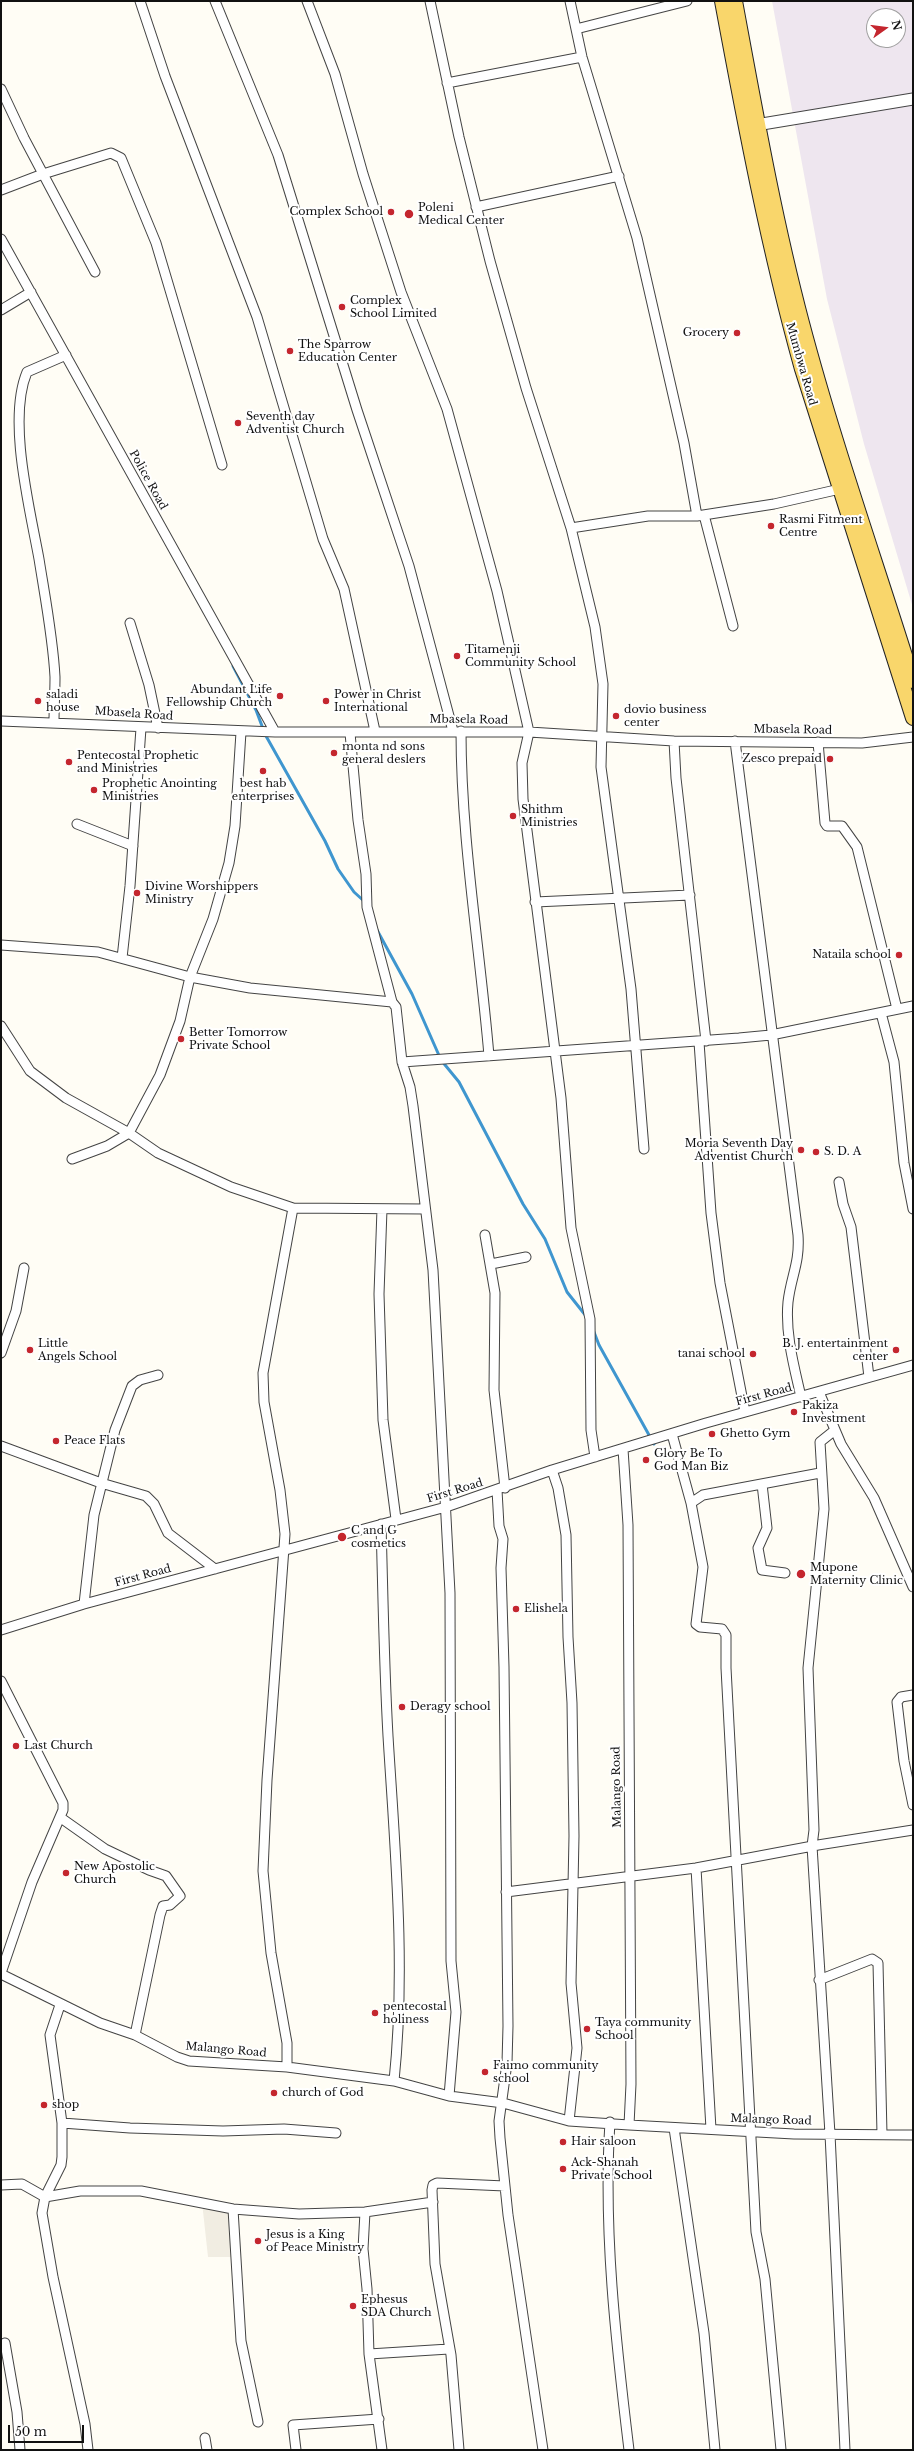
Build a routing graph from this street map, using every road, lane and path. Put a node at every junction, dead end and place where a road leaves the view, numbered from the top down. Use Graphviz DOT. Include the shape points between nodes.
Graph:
graph roads {
  1 [pos="140,1"];
  2 [pos="215,1"];
  3 [pos="307,1"];
  4 [pos="430,1"];
  5 [pos="570,1"];
  6 [pos="687,1"];
  7 [pos="722,1"];
  8 [pos="735,1"];
  9 [pos="576,29"];
  10 [pos="582,57"];
  11 [pos="447,83"];
  12 [pos="1,89"];
  13 [pos="913,99"];
  14 [pos="751,126"];
  15 [pos="43,174"];
  16 [pos="619,176"];
  17 [pos="1,190"];
  18 [pos="476,206"];
  19 [pos="1,239"];
  20 [pos="95,272"];
  21 [pos="31,292"];
  22 [pos="1,310"];
  23 [pos="66,355"];
  24 [pos="222,465"];
  25 [pos="840,489"];
  26 [pos="701,515"];
  27 [pos="571,528"];
  28 [pos="130,623"];
  29 [pos="733,626"];
  30 [pos="913,681"];
  31 [pos="913,718"];
  32 [pos="1,721"];
  33 [pos="54,723"];
  34 [pos="141,728"];
  35 [pos="158,728"];
  36 [pos="375,731"];
  37 [pos="457,731"];
  38 [pos="241,732"];
  39 [pos="275,732"];
  40 [pos="529,732"];
  41 [pos="350,733"];
  42 [pos="601,737"];
  43 [pos="913,737"];
  44 [pos="674,741"];
  45 [pos="736,741"];
  46 [pos="818,742"];
  47 [pos="77,824"];
  48 [pos="133,846"];
  49 [pos="690,894"];
  50 [pos="620,898"];
  51 [pos="535,902"];
  52 [pos="1,945"];
  53 [pos="122,958"];
  54 [pos="190,978"];
  55 [pos="392,1002"];
  56 [pos="913,1006"];
  57 [pos="896,1009"];
  58 [pos="881,1013"];
  59 [pos="1,1026"];
  60 [pos="771,1035"];
  61 [pos="702,1042"];
  62 [pos="637,1047"];
  63 [pos="555,1052"];
  64 [pos="489,1056"];
  65 [pos="402,1062"];
  66 [pos="129,1133"];
  67 [pos="644,1149"];
  68 [pos="72,1159"];
  69 [pos="839,1182"];
  70 [pos="293,1208"];
  71 [pos="382,1209"];
  72 [pos="425,1209"];
  73 [pos="913,1209"];
  74 [pos="485,1235"];
  75 [pos="526,1257"];
  76 [pos="491,1264"];
  77 [pos="24,1268"];
  78 [pos="1,1353"];
  79 [pos="913,1365"];
  80 [pos="158,1375"];
  81 [pos="869,1377"];
  82 [pos="819,1392"];
  83 [pos="801,1397"];
  84 [pos="745,1412"];
  85 [pos="835,1430"];
  86 [pos="672,1434"];
  87 [pos="1,1446"];
  88 [pos="623,1450"];
  89 [pos="595,1457"];
  90 [pos="552,1470"];
  91 [pos="820,1473"];
  92 [pos="101,1483"];
  93 [pos="762,1484"];
  94 [pos="501,1489"];
  95 [pos="691,1503"];
  96 [pos="446,1507"];
  97 [pos="396,1520"];
  98 [pos="382,1524"];
  99 [pos="285,1550"];
  100 [pos="215,1569"];
  101 [pos="785,1573"];
  102 [pos="913,1588"];
  103 [pos="84,1604"];
  104 [pos="1,1630"];
  105 [pos="1,1681"];
  106 [pos="913,1696"];
  107 [pos="913,1806"];
  108 [pos="61,1818"];
  109 [pos="913,1830"];
  110 [pos="812,1846"];
  111 [pos="736,1859"];
  112 [pos="696,1868"];
  113 [pos="630,1876"];
  114 [pos="572,1885"];
  115 [pos="506,1892"];
  116 [pos="1,1974"];
  117 [pos="819,1980"];
  118 [pos="60,2004"];
  119 [pos="135,2035"];
  120 [pos="287,2067"];
  121 [pos="394,2081"];
  122 [pos="449,2096"];
  123 [pos="503,2104"];
  124 [pos="569,2121"];
  125 [pos="62,2122"];
  126 [pos="610,2122"];
  127 [pos="629,2125"];
  128 [pos="674,2128"];
  129 [pos="711,2129"];
  130 [pos="751,2131"];
  131 [pos="336,2132"];
  132 [pos="830,2134"];
  133 [pos="882,2134"];
  134 [pos="913,2135"];
  135 [pos="1,2186"];
  136 [pos="505,2186"];
  137 [pos="44,2198"];
  138 [pos="433,2202"];
  139 [pos="233,2209"];
  140 [pos="365,2212"];
  141 [pos="6,2344"];
  142 [pos="449,2349"];
  143 [pos="369,2354"];
  144 [pos="379,2419"];
  145 [pos="258,2422"];
  146 [pos="205,2438"];
  147 [pos="20,2450"];
  148 [pos="88,2450"];
  149 [pos="207,2450"];
  150 [pos="296,2450"];
  151 [pos="382,2450"];
  152 [pos="459,2450"];
  153 [pos="543,2450"];
  154 [pos="630,2450"];
  155 [pos="715,2450"];
  156 [pos="781,2450"];
  157 [pos="845,2450"];
  1 -- 36 [label="street" via="172,96 248,292 323,538 340,576"];
  2 -- 37 [label="street" via="278,155 357,410 409,566"];
  3 -- 40 [label="street" via="335,74 363,174 401,292 447,409 497,591"];
  4 -- 11 [label="street"];
  5 -- 9 [label="street"];
  6 -- 9 [label="street"];
  7 -- 14 [label="main road, Mumbwa Road"];
  8 -- 14 [label="main road, Mumbwa Road"];
  9 -- 10 [label="street"];
  10 -- 11 [label="street"];
  10 -- 16 [label="street"];
  11 -- 18 [label="street"];
  12 -- 15 [label="street"];
  13 -- 14 [label="street"];
  14 -- 25 [label="main road, Mumbwa Road" via="774,264"];
  14 -- 30 [label="main road, Mumbwa Road" via="802,323 847,477"];
  15 -- 17 [label="street"];
  15 -- 20 [label="street"];
  15 -- 24 [label="street" via="110,153 121,158 156,244"];
  16 -- 18 [label="street"];
  16 -- 26 [label="street" via="637,238"];
  18 -- 27 [label="street" via="526,388"];
  19 -- 21 [label="street, Police Road"];
  21 -- 22 [label="street"];
  21 -- 23 [label="street, Police Road"];
  23 -- 33 [label="street" via="27,372 22,389 19,423 23,468 54,669"];
  23 -- 39 [label="street, Police Road"];
  25 -- 26 [label="street" via="774,504"];
  25 -- 31 [label="main road, Mumbwa Road"];
  26 -- 27 [label="street" via="648,516"];
  26 -- 29 [label="street"];
  27 -- 42 [label="street" via="602,666"];
  28 -- 35 [label="street" via="149,685"];
  32 -- 33 [label="street, Mbasela Road"];
  33 -- 34 [label="street, Mbasela Road"];
  34 -- 35 [label="street, Mbasela Road"];
  34 -- 48 [label="street"];
  35 -- 38 [label="street, Mbasela Road"];
  36 -- 37 [label="street, Mbasela Road"];
  36 -- 41 [label="street, Mbasela Road"];
  37 -- 40 [label="street, Mbasela Road"];
  37 -- 64 [label="street"];
  38 -- 39 [label="street, Mbasela Road"];
  38 -- 54 [label="street" via="236,819 229,864 216,912"];
  39 -- 41 [label="street, Mbasela Road"];
  40 -- 42 [label="street, Mbasela Road"];
  40 -- 51 [label="street" via="522,777"];
  41 -- 55 [label="street" via="366,874 367,907"];
  42 -- 44 [label="street, Mbasela Road"];
  42 -- 50 [label="street" via="601,767"];
  43 -- 46 [label="street, Mbasela Road" via="862,743"];
  44 -- 45 [label="street, Mbasela Road"];
  44 -- 49 [label="street"];
  45 -- 46 [label="street, Mbasela Road"];
  45 -- 60 [label="street"];
  46 -- 57 [label="street" via="825,823 827,826 842,826 857,847"];
  47 -- 48 [label="street"];
  48 -- 53 [label="street"];
  49 -- 50 [label="street"];
  49 -- 61 [label="street"];
  50 -- 51 [label="street"];
  50 -- 62 [label="street"];
  51 -- 63 [label="street"];
  52 -- 53 [label="street" via="98,952"];
  53 -- 54 [label="street"];
  54 -- 55 [label="street" via="250,988"];
  54 -- 66 [label="street" via="180,1021 160,1075"];
  55 -- 65 [label="street" via="397,1013"];
  56 -- 57 [label="street"];
  57 -- 58 [label="street"];
  58 -- 60 [label="street"];
  58 -- 73 [label="street" via="894,1062 904,1163"];
  59 -- 66 [label="street" via="30,1071 66,1098"];
  60 -- 61 [label="street"];
  60 -- 83 [label="street" via="799,1248 788,1300 787,1323"];
  61 -- 62 [label="street"];
  61 -- 84 [label="street" via="702,1101 713,1235"];
  62 -- 63 [label="street"];
  62 -- 67 [label="street"];
  63 -- 64 [label="street"];
  63 -- 89 [label="street" via="564,1120 570,1228 590,1319 591,1430"];
  64 -- 65 [label="street"];
  65 -- 72 [label="street" via="413,1106"];
  66 -- 68 [label="street" via="107,1146"];
  66 -- 70 [label="street" via="158,1153 231,1187"];
  69 -- 81 [label="street" via="854,1251"];
  70 -- 71 [label="street"];
  70 -- 99 [label="street" via="263,1373 264,1402 280,1490"];
  71 -- 72 [label="street"];
  71 -- 97 [label="street" via="379,1294 383,1420"];
  72 -- 96 [label="street" via="434,1270"];
  74 -- 76 [label="street"];
  75 -- 76 [label="street"];
  76 -- 94 [label="street" via="495,1293 493,1359"];
  77 -- 78 [label="street" via="16,1311"];
  79 -- 81 [label="street, First Road"];
  80 -- 92 [label="street" via="140,1380 128,1392"];
  81 -- 82 [label="street, First Road"];
  82 -- 83 [label="street, First Road"];
  82 -- 85 [label="street"];
  83 -- 84 [label="street, First Road"];
  84 -- 86 [label="street, First Road"];
  85 -- 91 [label="street" via="820,1442"];
  85 -- 102 [label="street" via="874,1498"];
  86 -- 88 [label="street, First Road"];
  86 -- 95 [label="street"];
  87 -- 92 [label="street"];
  88 -- 89 [label="street, First Road"];
  88 -- 113 [label="street, Malango Road" via="628,1518"];
  89 -- 90 [label="street, First Road"];
  90 -- 94 [label="street, First Road"];
  90 -- 114 [label="street" via="558,1488 566,1535 572,1703"];
  91 -- 93 [label="street"];
  91 -- 110 [label="street" via="824,1509 822,1544 808,1668 814,1830"];
  92 -- 100 [label="street" via="146,1496 154,1504 168,1533"];
  92 -- 103 [label="street" via="94,1515"];
  93 -- 95 [label="street" via="704,1495"];
  93 -- 101 [label="street" via="767,1528 758,1548 762,1570"];
  94 -- 96 [label="street, First Road"];
  94 -- 115 [label="street" via="499,1526 502,1539"];
  95 -- 111 [label="street" via="703,1567 697,1599 696,1624 700,1627 722,1629 726,1635"];
  96 -- 97 [label="street, First Road"];
  96 -- 122 [label="street" via="452,1674 451,1961 456,2012"];
  97 -- 98 [label="street, First Road"];
  98 -- 99 [label="street, First Road"];
  98 -- 121 [label="street" via="388,1732 400,1975"];
  99 -- 100 [label="street, First Road"];
  99 -- 120 [label="street" via="266,1780 263,1871 271,1953 287,2043"];
  100 -- 103 [label="street, First Road"];
  103 -- 104 [label="street, First Road"];
  105 -- 108 [label="street" via="63,1803"];
  106 -- 107 [label="street" via="901,1697 897,1702 904,1761"];
  108 -- 116 [label="street" via="32,1882"];
  108 -- 119 [label="street" via="105,1848 148,1870 166,1876 180,1896 170,1905 163,1906 160,1915"];
  109 -- 110 [label="street"];
  110 -- 111 [label="street"];
  110 -- 117 [label="street"];
  111 -- 112 [label="street"];
  111 -- 130 [label="street"];
  112 -- 113 [label="street"];
  112 -- 129 [label="street"];
  113 -- 114 [label="street"];
  113 -- 127 [label="street, Malango Road"];
  114 -- 115 [label="street"];
  114 -- 124 [label="street" via="572,1983 577,2048"];
  115 -- 123 [label="street" via="508,2026"];
  116 -- 118 [label="street, Malango Road"];
  117 -- 132 [label="street"];
  117 -- 133 [label="street" via="872,1959 878,1963"];
  118 -- 119 [label="street, Malango Road" via="100,2023"];
  118 -- 125 [label="street" via="50,2035"];
  119 -- 120 [label="street, Malango Road" via="189,2061"];
  120 -- 121 [label="street, Malango Road"];
  121 -- 122 [label="street, Malango Road"];
  122 -- 123 [label="street, Malango Road"];
  123 -- 124 [label="street, Malango Road"];
  123 -- 136 [label="street" via="499,2121"];
  124 -- 126 [label="street, Malango Road"];
  125 -- 131 [label="street" via="130,2128"];
  125 -- 137 [label="street" via="62,2161"];
  126 -- 127 [label="street, Malango Road"];
  126 -- 154 [label="street" via="608,2157 611,2246 619,2368"];
  127 -- 128 [label="street, Malango Road"];
  128 -- 129 [label="street, Malango Road"];
  128 -- 155 [label="street" via="704,2333"];
  129 -- 130 [label="street, Malango Road"];
  130 -- 132 [label="street, Malango Road"];
  130 -- 156 [label="street" via="756,2232 766,2279"];
  132 -- 133 [label="street, Malango Road"];
  132 -- 157 [label="street"];
  133 -- 134 [label="street, Malango Road"];
  135 -- 137 [label="street" via="22,2184"];
  136 -- 138 [label="street" via="437,2183 433,2185"];
  136 -- 153 [label="street"];
  137 -- 139 [label="street" via="80,2191 141,2191"];
  137 -- 148 [label="street" via="42,2213 53,2276 72,2356"];
  138 -- 140 [label="street"];
  138 -- 142 [label="street" via="435,2264"];
  139 -- 140 [label="street" via="299,2214"];
  139 -- 145 [label="street" via="241,2341"];
  140 -- 143 [label="street" via="363,2249"];
  141 -- 147 [label="street"];
  142 -- 143 [label="street"];
  142 -- 152 [label="street"];
  143 -- 144 [label="street"];
  144 -- 150 [label="street" via="293,2426"];
  144 -- 151 [label="street"];
  146 -- 149 [label="street"];
}
